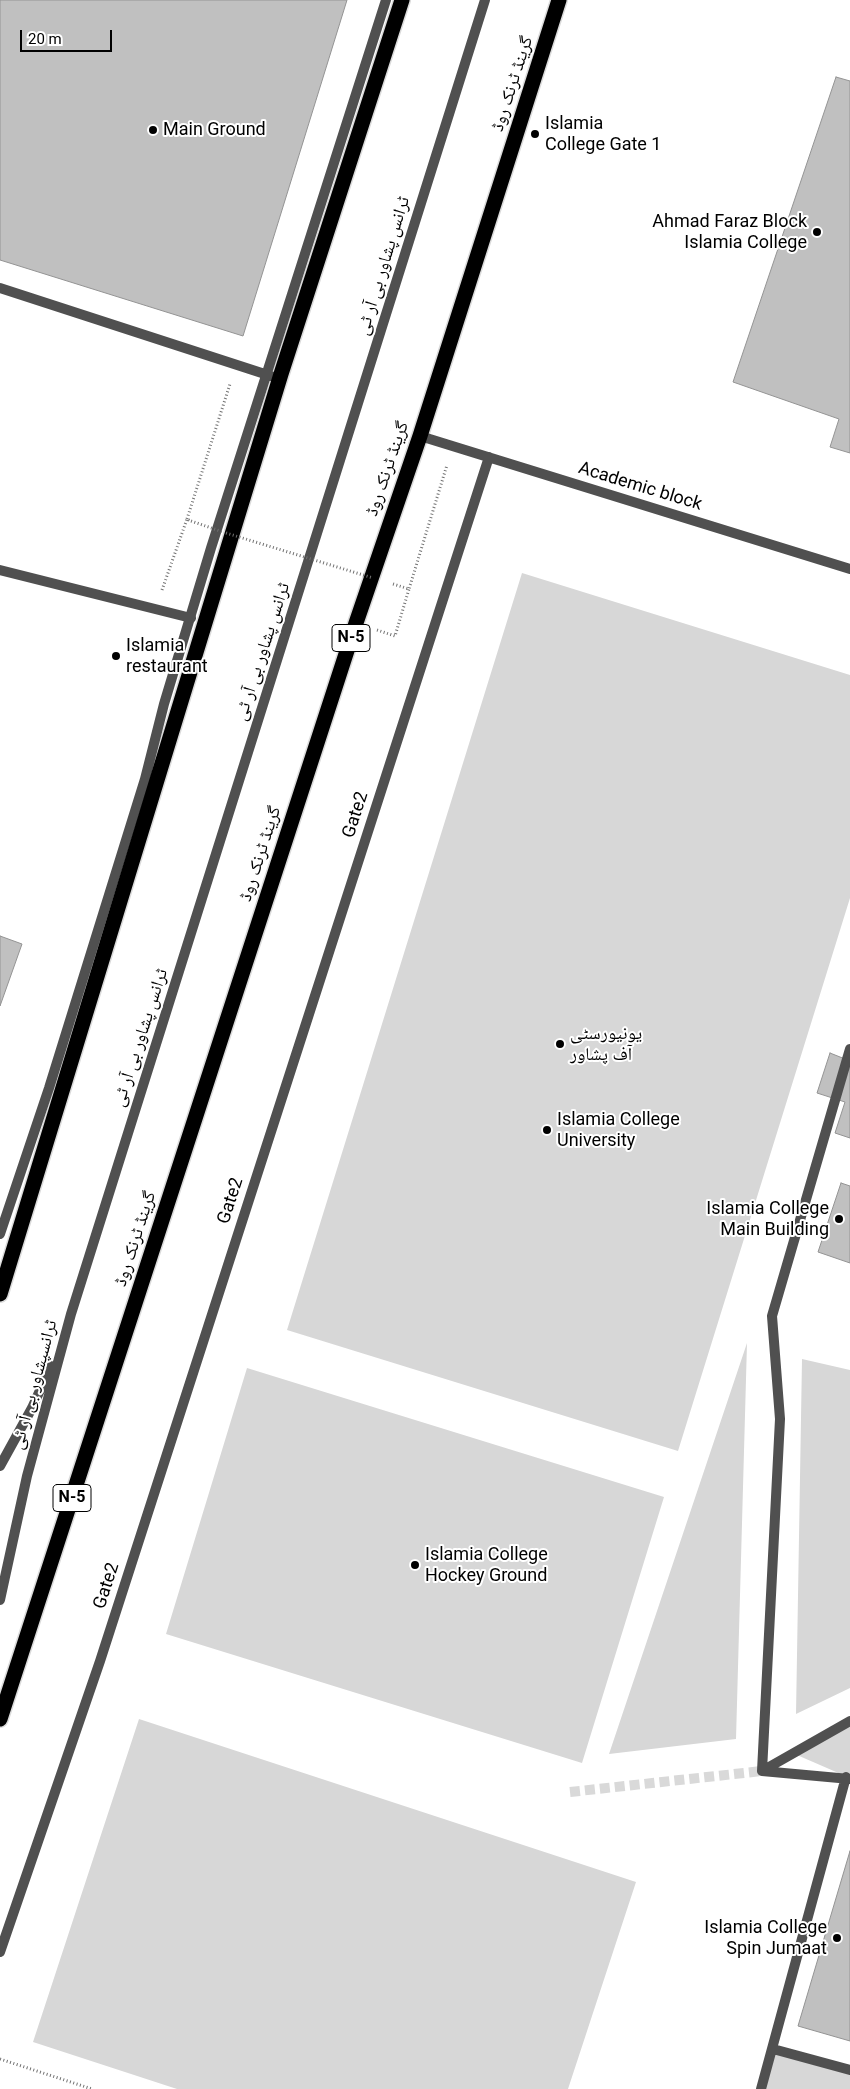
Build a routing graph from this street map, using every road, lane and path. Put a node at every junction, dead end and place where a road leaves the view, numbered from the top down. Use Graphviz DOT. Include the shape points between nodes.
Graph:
graph roads {
  1 [pos="386,0"];
  2 [pos="402,0"];
  3 [pos="485,0"];
  4 [pos="559,0"];
  5 [pos="0,288"];
  6 [pos="236,363"];
  7 [pos="273,376"];
  8 [pos="420,436"];
  9 [pos="453,446"];
  10 [pos="489,458"];
  11 [pos="189,520"];
  12 [pos="850,569"];
  13 [pos="0,570"];
  14 [pos="382,581"];
  15 [pos="391,584"];
  16 [pos="409,589"];
  17 [pos="156,608"];
  18 [pos="190,618"];
  19 [pos="395,636"];
  20 [pos="850,1049"];
  21 [pos="0,1234"];
  22 [pos="0,1294"];
  23 [pos="71,1314"];
  24 [pos="0,1466"];
  25 [pos="0,1600"];
  26 [pos="0,1719"];
  27 [pos="850,1721"];
  28 [pos="762,1771"];
  29 [pos="848,1778"];
  30 [pos="0,1952"];
  31 [pos="773,2049"];
  32 [pos="0,2058"];
  33 [pos="850,2070"];
  34 [pos="92,2089"];
  35 [pos="761,2089"];
  1 -- 7 [label="street"];
  2 -- 7 [label="highway"];
  3 -- 23 [label="street, ٹرانس پشاور بی آر ٹی"];
  4 -- 8 [label="highway, گرینڈ ٹرنک روڈ / N-5"];
  5 -- 6 [label="street"];
  6 -- 7 [label="street"];
  6 -- 11 [label="path"];
  7 -- 18 [label="street"];
  7 -- 22 [label="highway"];
  8 -- 9 [label="street, Academic block"];
  8 -- 26 [label="highway, گرینڈ ٹرنک روڈ / N-5" via="353,632"];
  9 -- 10 [label="street, Academic block"];
  9 -- 16 [label="path"];
  10 -- 12 [label="street, Academic block"];
  10 -- 30 [label="street, Gate2" via="103,1651"];
  11 -- 14 [label="path, bridge"];
  11 -- 17 [label="path"];
  13 -- 17 [label="street"];
  15 -- 16 [label="path"];
  16 -- 19 [label="path"];
  17 -- 18 [label="street"];
  18 -- 21 [label="street" via="145,779"];
  20 -- 28 [label="street" via="772,1316 780,1419"];
  23 -- 24 [label="street, ٹرانسپشاور بی آر ٹی" via="32,1408"];
  23 -- 25 [label="street, ٹرانسپشاور بی آر ٹی" via="27,1476"];
  27 -- 28 [label="street"];
  28 -- 29 [label="street"];
  29 -- 31 [label="street"];
  31 -- 33 [label="street"];
  31 -- 35 [label="street"];
  32 -- 34 [label="path"];
}
